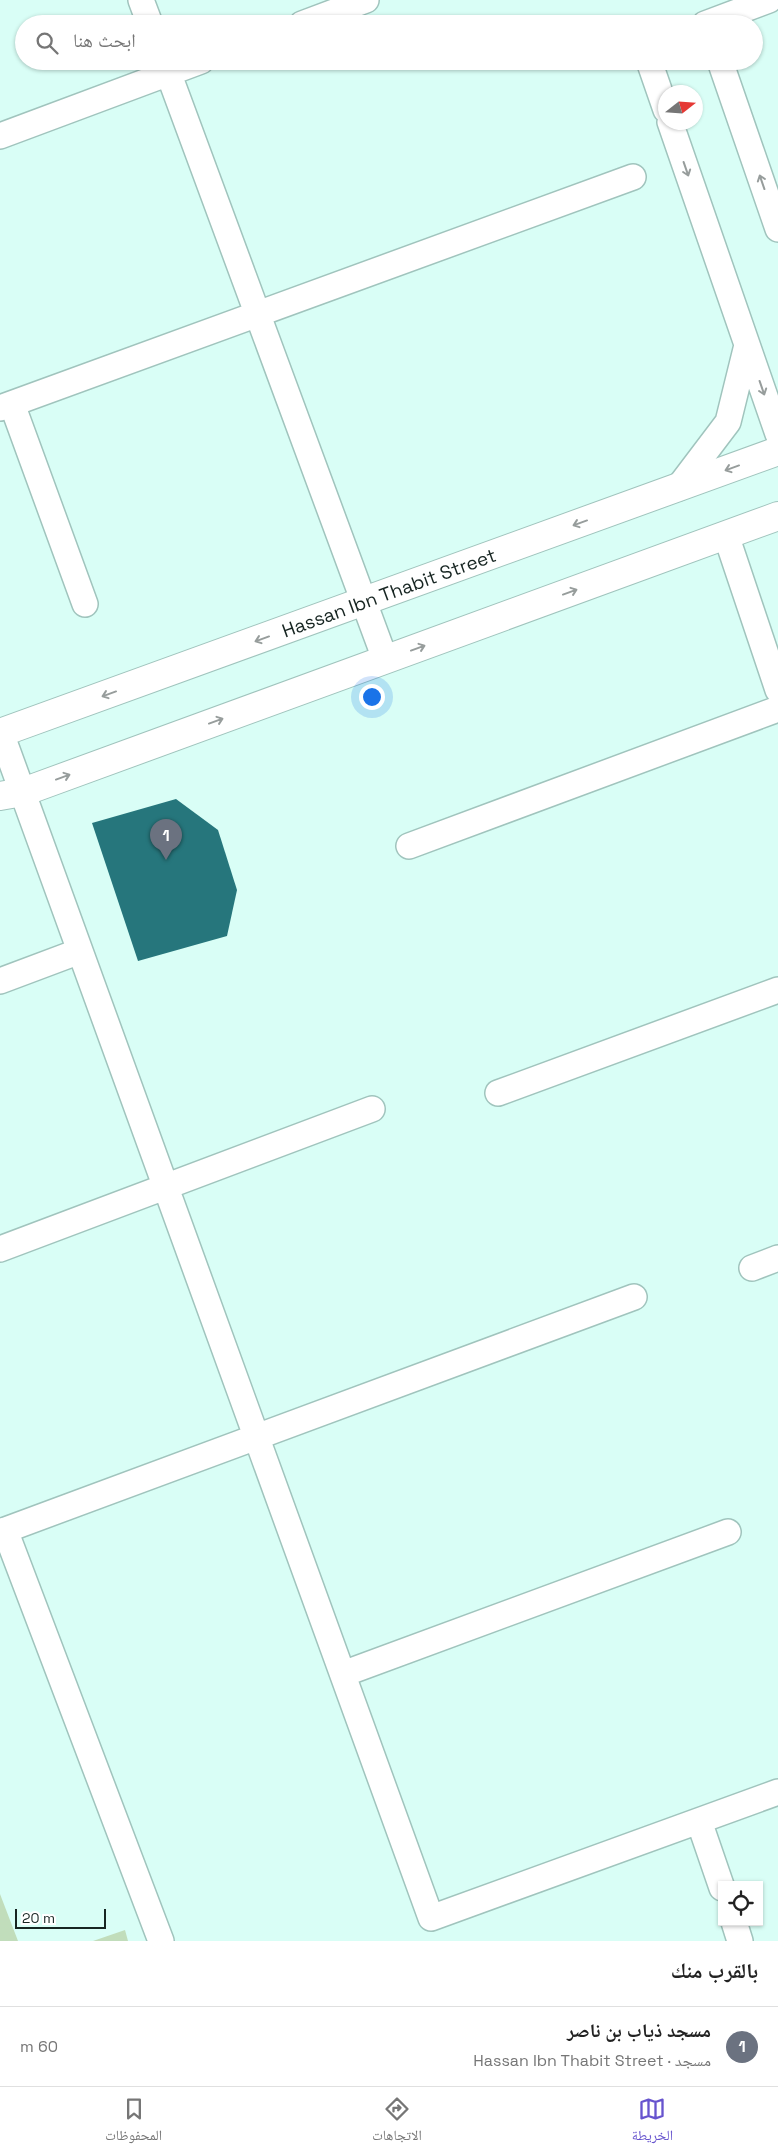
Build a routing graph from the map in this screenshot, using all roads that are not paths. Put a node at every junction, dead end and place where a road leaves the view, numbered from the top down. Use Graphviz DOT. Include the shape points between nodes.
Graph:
graph roads {
  1 [pos="141,0"];
  2 [pos="366,0"];
  3 [pos="769,0"];
  4 [pos="147,15"];
  5 [pos="326,15"];
  6 [pos="730,15"];
  7 [pos="159,70"];
  8 [pos="167,70"];
  9 [pos="652,70"];
  10 [pos="723,70"];
  11 [pos="658,87"];
  12 [pos="673,130"];
  13 [pos="0,136"];
  14 [pos="633,177"];
  15 [pos="778,228"];
  16 [pos="257,313"];
  17 [pos="747,345"];
  18 [pos="6,406"];
  19 [pos="778,434"];
  20 [pos="778,451"];
  21 [pos="678,488"];
  22 [pos="778,516"];
  23 [pos="726,535"];
  24 [pos="364,602"];
  25 [pos="85,604"];
  26 [pos="385,660"];
  27 [pos="778,690"];
  28 [pos="778,709"];
  29 [pos="0,733"];
  30 [pos="11,794"];
  31 [pos="409,846"];
  32 [pos="80,951"];
  33 [pos="0,981"];
  34 [pos="778,990"];
  35 [pos="498,1093"];
  36 [pos="372,1110"];
  37 [pos="166,1187"];
  38 [pos="0,1249"];
  39 [pos="778,1258"];
  40 [pos="752,1268"];
  41 [pos="634,1297"];
  42 [pos="257,1437"];
  43 [pos="2,1531"];
  44 [pos="728,1532"];
  45 [pos="343,1674"];
  46 [pos="778,1792"];
  47 [pos="699,1821"];
  48 [pos="720,1881"];
  49 [pos="735,1926"];
  50 [pos="161,1941"];
  51 [pos="740,1941"];
  1 -- 4 [label="street"];
  2 -- 5 [label="street"];
  3 -- 6 [label="street"];
  7 -- 13 [label="street"];
  8 -- 16 [label="street"];
  9 -- 11 [label="street"];
  15 -- 10 [label="street, one-way"];
  12 -- 17 [label="street, one-way"];
  14 -- 16 [label="street"];
  16 -- 18 [label="street"];
  16 -- 24 [label="street"];
  17 -- 19 [label="street, one-way"];
  17 -- 21 [label="street" via="728,422"];
  18 -- 25 [label="street"];
  20 -- 21 [label="street, Hassan Ibn Thabit Street, one-way"];
  21 -- 24 [label="street, Hassan Ibn Thabit Street, one-way"];
  22 -- 23 [label="street"];
  26 -- 23 [label="street, one-way"];
  23 -- 27 [label="street"];
  24 -- 26 [label="street"];
  24 -- 29 [label="street, Hassan Ibn Thabit Street, one-way"];
  30 -- 26 [label="street, one-way"];
  28 -- 31 [label="street"];
  29 -- 30 [label="street"];
  30 -- 32 [label="street"];
  32 -- 33 [label="street"];
  32 -- 37 [label="street"];
  34 -- 35 [label="street"];
  36 -- 37 [label="street"];
  37 -- 38 [label="street"];
  37 -- 42 [label="street"];
  39 -- 40 [label="street"];
  41 -- 42 [label="street"];
  42 -- 43 [label="street"];
  42 -- 45 [label="street"];
  43 -- 50 [label="street"];
  44 -- 45 [label="street"];
  45 -- 47 [label="street" via="432,1918"];
  46 -- 47 [label="street"];
  47 -- 48 [label="street"];
  49 -- 51 [label="street"];
}
